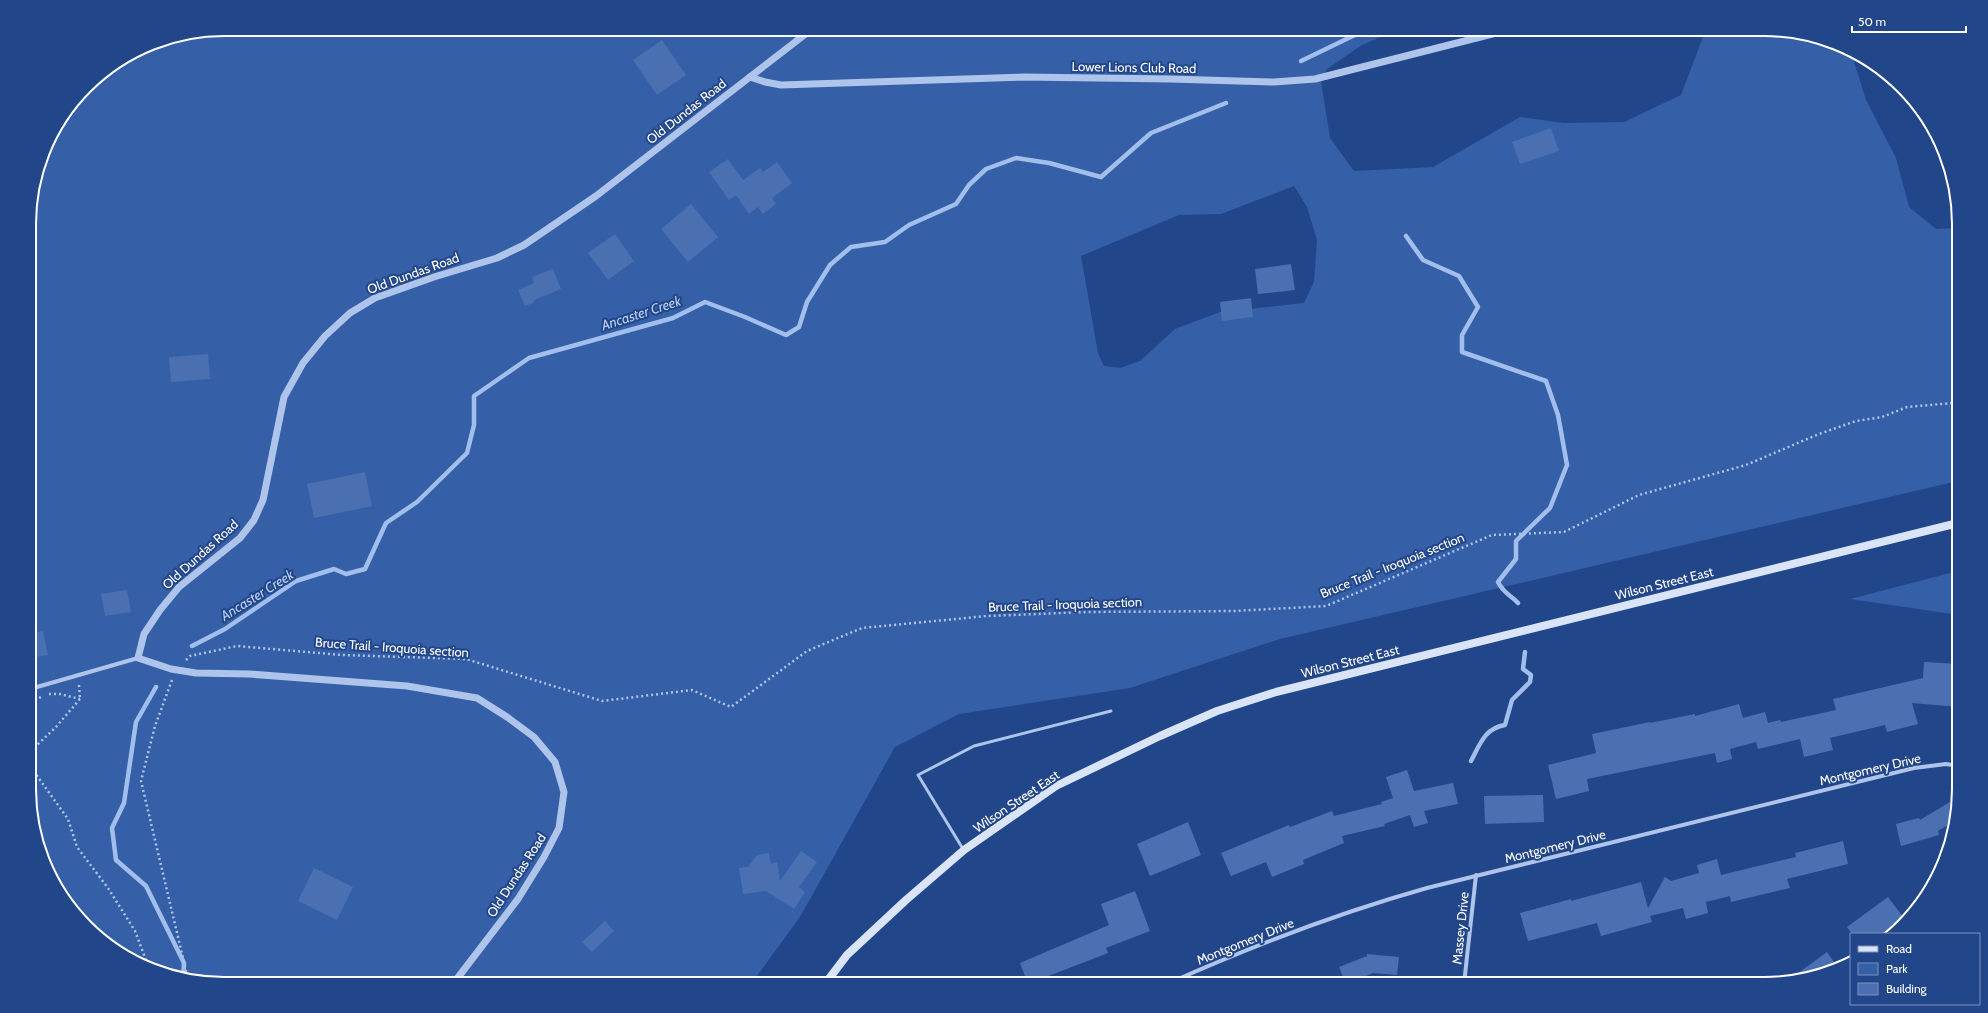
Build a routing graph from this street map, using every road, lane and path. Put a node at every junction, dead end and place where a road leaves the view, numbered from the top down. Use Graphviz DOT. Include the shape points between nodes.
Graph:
graph roads {
  1 [pos="803,36"];
  2 [pos="1484,36"];
  3 [pos="750,77"];
  4 [pos="1952,403"];
  5 [pos="1952,524"];
  6 [pos="138,658"];
  7 [pos="173,670"];
  8 [pos="78,677"];
  9 [pos="36,688"];
  10 [pos="36,699"];
  11 [pos="80,699"];
  12 [pos="1111,711"];
  13 [pos="36,746"];
  14 [pos="1952,765"];
  15 [pos="36,775"];
  16 [pos="964,850"];
  17 [pos="1476,875"];
  18 [pos="146,960"];
  19 [pos="187,973"];
  20 [pos="458,977"];
  21 [pos="830,977"];
  22 [pos="1182,977"];
  23 [pos="1465,977"];
  1 -- 3 [label="street, Old Dundas Road"];
  2 -- 3 [label="street, Lower Lions Club Road" via="1315,79 1274,82 1023,77 781,85"];
  3 -- 6 [label="street, Old Dundas Road" via="596,196 524,245 497,258 374,298 350,313 325,336 303,363 284,397 263,500 254,520 240,538 179,587 144,634"];
  4 -- 7 [label="path, Bruce Trail - Iroquoia section" via="1907,408 1882,417 1856,421 1746,465 1639,495 1564,532 1492,535 1326,606 1234,611 1080,612 987,616 862,628 807,651 730,707 692,690 602,701 466,659 342,655 237,646 190,656"];
  5 -- 16 [label="main road, Wilson Street East" via="1261,697 1210,714 1056,786"];
  6 -- 7 [label="street, Old Dundas Road"];
  6 -- 8 [label="street"];
  7 -- 19 [label="path" via="141,781"];
  7 -- 20 [label="street, Old Dundas Road" via="407,686 477,698 508,716 538,742 555,762 564,792 559,828 518,899"];
  8 -- 9 [label="street"];
  8 -- 11 [label="path"];
  10 -- 11 [label="path" via="46,694 60,694"];
  11 -- 13 [label="path"];
  12 -- 16 [label="lane" via="974,746 918,775"];
  14 -- 17 [label="street, Montgomery Drive" via="1914,768"];
  15 -- 18 [label="path" via="68,819 77,847 108,888 135,931"];
  16 -- 21 [label="main road, Wilson Street East" via="847,955"];
  17 -- 22 [label="street, Montgomery Drive" via="1365,905 1220,960"];
  17 -- 23 [label="street, Massey Drive"];
}
